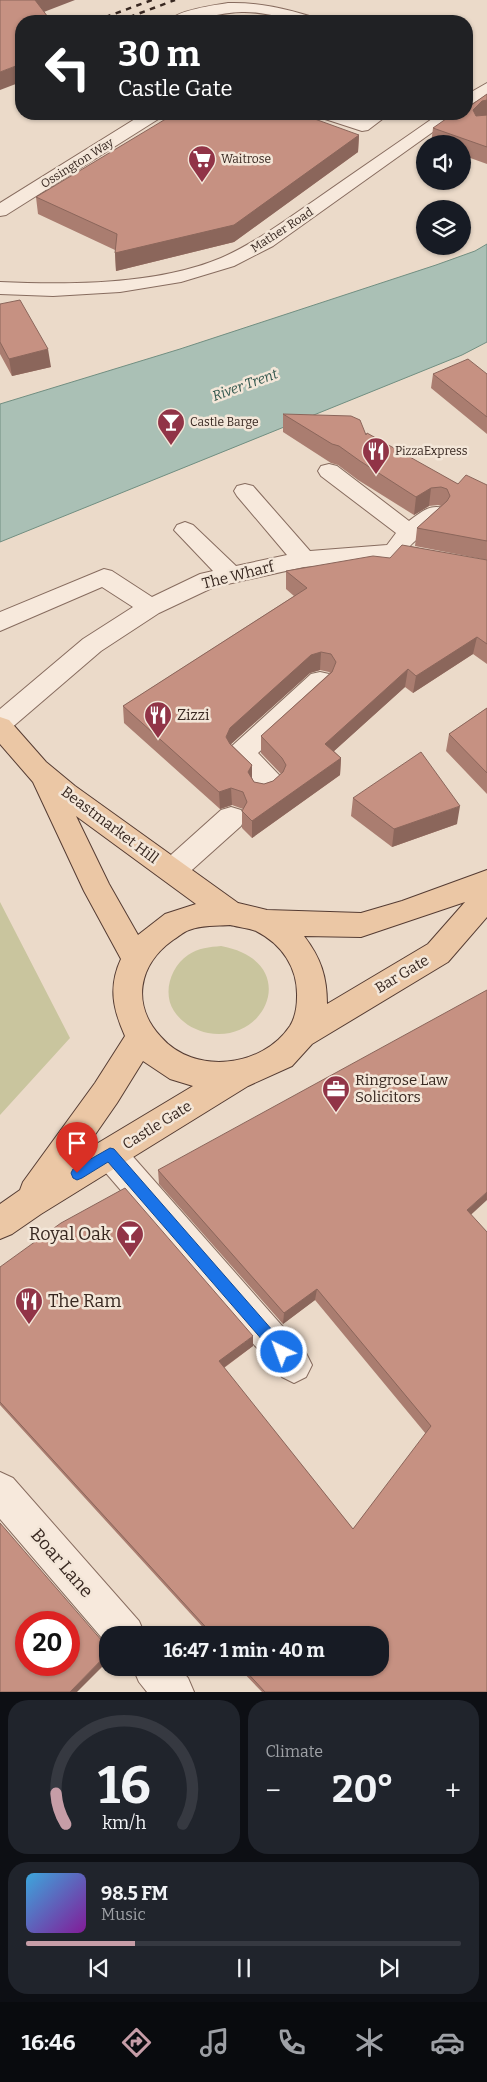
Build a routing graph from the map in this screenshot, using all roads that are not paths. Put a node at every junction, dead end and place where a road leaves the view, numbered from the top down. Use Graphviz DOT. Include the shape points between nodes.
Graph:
graph roads {
  1 [pos="194,15"];
  2 [pos="292,15"];
  3 [pos="487,88"];
  4 [pos="475,101"];
  5 [pos="144,120"];
  6 [pos="345,120"];
  7 [pos="372,120"];
  8 [pos="441,120"];
  9 [pos="0,211"];
  10 [pos="1,289"];
  11 [pos="329,471"];
  12 [pos="245,491"];
  13 [pos="435,513"];
  14 [pos="185,530"];
  15 [pos="409,532"];
  16 [pos="393,552"];
  17 [pos="304,559"];
  18 [pos="487,570"];
  19 [pos="232,574"];
  20 [pos="151,607"];
  21 [pos="0,622"];
  22 [pos="320,681"];
  23 [pos="0,723"];
  24 [pos="0,727"];
  25 [pos="42,774"];
  26 [pos="263,790"];
  27 [pos="231,818"];
  28 [pos="172,870"];
  29 [pos="487,882"];
  30 [pos="487,897"];
  31 [pos="230,913"];
  32 [pos="265,922"];
  33 [pos="136,959"];
  34 [pos="302,1034"];
  35 [pos="140,1039"];
  36 [pos="238,1075"];
  37 [pos="110,1154"];
  38 [pos="29,1202"];
  39 [pos="0,1223"];
  40 [pos="294,1365"];
  41 [pos="0,1491"];
  42 [pos="117,1626"];
  43 [pos="160,1676"];
  44 [pos="174,1692"];
  1 -- 2 [label="street" via="233,7 281,11"];
  3 -- 4 [label="street"];
  5 -- 9 [label="street, Ossington Way"];
  6 -- 7 [label="street" via="362,126"];
  8 -- 10 [label="street, Mather Road" via="266,242 227,262 181,276 120,286 64,290"];
  11 -- 15 [label="street"];
  12 -- 17 [label="street"];
  13 -- 15 [label="street"];
  14 -- 19 [label="street"];
  15 -- 16 [label="street"];
  16 -- 17 [label="street, The Wharf"];
  16 -- 18 [label="street, The Wharf"];
  17 -- 19 [label="street, The Wharf"];
  19 -- 20 [label="street, The Wharf" via="208,580"];
  20 -- 21 [label="street" via="104,577"];
  20 -- 23 [label="street, The Wharf" via="92,645"];
  22 -- 26 [label="street" via="241,753 271,783"];
  24 -- 25 [label="main road, Beastmarket Hill"];
  25 -- 28 [label="main road, Beastmarket Hill"];
  25 -- 33 [label="main road" via="98,891"];
  27 -- 28 [label="street"];
  28 -- 31 [label="main road, Beastmarket Hill"];
  29 -- 32 [label="main road" via="361,925"];
  30 -- 34 [label="main road, Bar Gate" via="438,953"];
  31 -- 32 [label="main road"];
  31 -- 33 [label="main road" via="201,914 175,923 152,939"];
  32 -- 34 [label="main road" via="288,937 305,958 314,983 312,1009"];
  33 -- 35 [label="main road" via="127,984 129,1016"];
  34 -- 36 [label="main road" via="286,1053 264,1067"];
  35 -- 36 [label="main road" via="159,1057 183,1070 211,1077"];
  35 -- 38 [label="main road"];
  36 -- 37 [label="main road, Castle Gate"];
  37 -- 38 [label="main road, Castle Gate"];
  37 -- 40 [label="street"];
  38 -- 39 [label="main road, Castle Gate"];
  41 -- 42 [label="street, Boar Lane"];
  43 -- 44 [label="street"];
}
